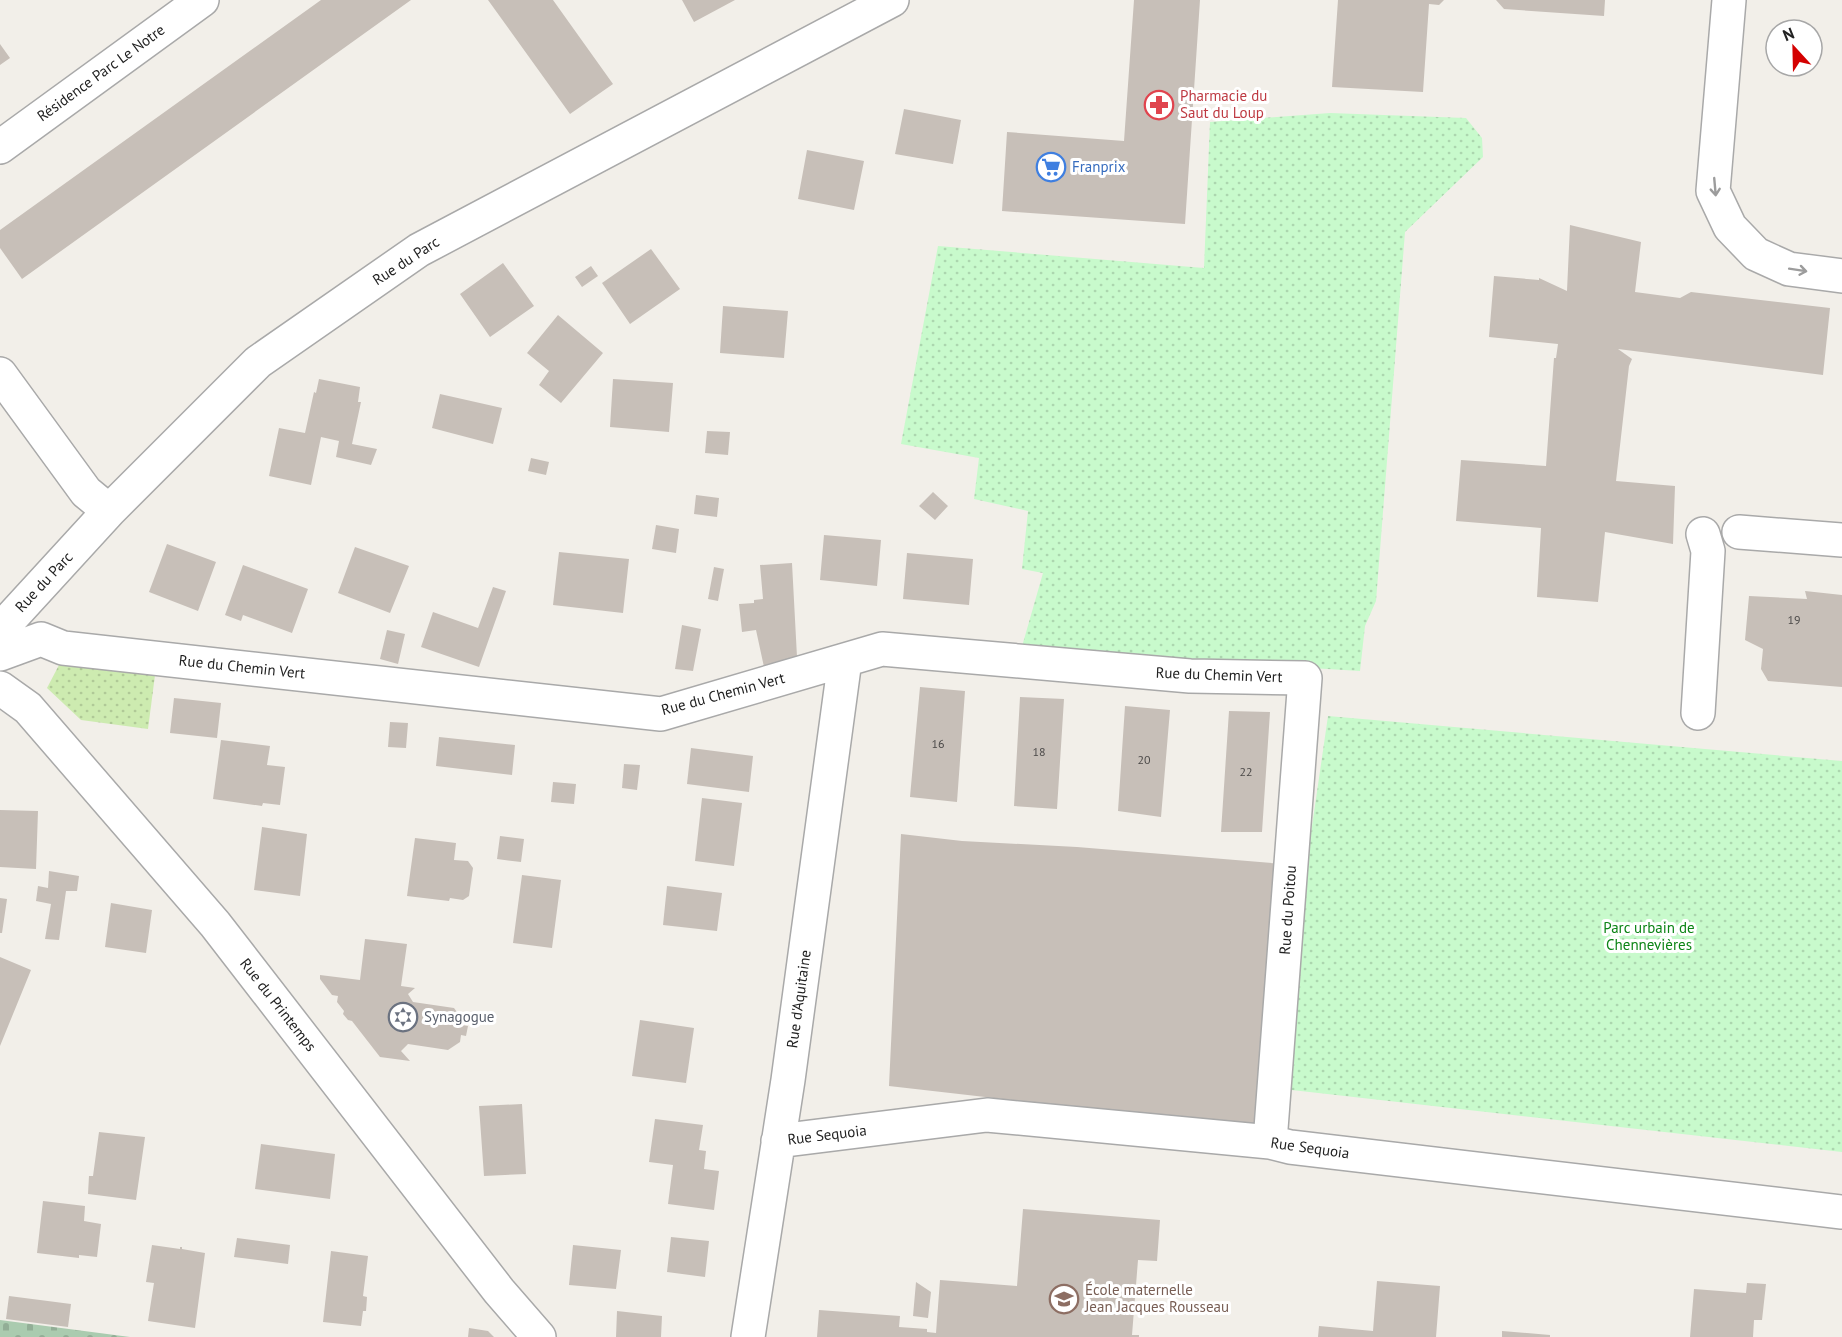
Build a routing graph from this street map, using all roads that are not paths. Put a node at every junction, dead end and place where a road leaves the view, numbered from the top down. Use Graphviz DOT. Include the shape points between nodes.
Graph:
graph roads {
  1 [pos="202,0"];
  2 [pos="892,0"];
  3 [pos="1729,0"];
  4 [pos="0,147"];
  5 [pos="1842,276"];
  6 [pos="0,374"];
  7 [pos="109,511"];
  8 [pos="1738,532"];
  9 [pos="1703,534"];
  10 [pos="1842,540"];
  11 [pos="0,630"];
  12 [pos="0,654"];
  13 [pos="845,660"];
  14 [pos="1305,678"];
  15 [pos="0,688"];
  16 [pos="1698,714"];
  17 [pos="778,1141"];
  18 [pos="1270,1142"];
  19 [pos="1842,1212"];
  20 [pos="539,1337"];
  21 [pos="748,1337"];
  1 -- 4 [label="street, Résidence Parc Le Notre"];
  2 -- 7 [label="street, Rue du Parc" via="419,250 258,362"];
  3 -- 5 [label="street, one-way" via="1713,191 1730,227 1756,255 1789,269"];
  6 -- 7 [label="street" via="86,492"];
  7 -- 11 [label="street, Rue du Parc"];
  8 -- 10 [label="street"];
  9 -- 16 [label="street" via="1708,551"];
  12 -- 13 [label="street, Rue du Chemin Vert" via="41,639 63,648 661,714"];
  13 -- 14 [label="street, Rue du Chemin Vert" via="882,649 1190,676"];
  13 -- 17 [label="street, Rue d'Aquitaine"];
  14 -- 18 [label="street, Rue du Poitou"];
  15 -- 20 [label="street, Rue du Printemps" via="28,708 214,924"];
  17 -- 18 [label="street, Rue Sequoia" via="987,1115"];
  17 -- 21 [label="street, Rue d'Aquitaine"];
  18 -- 19 [label="street, Rue Sequoia" via="1290,1148"];
}
